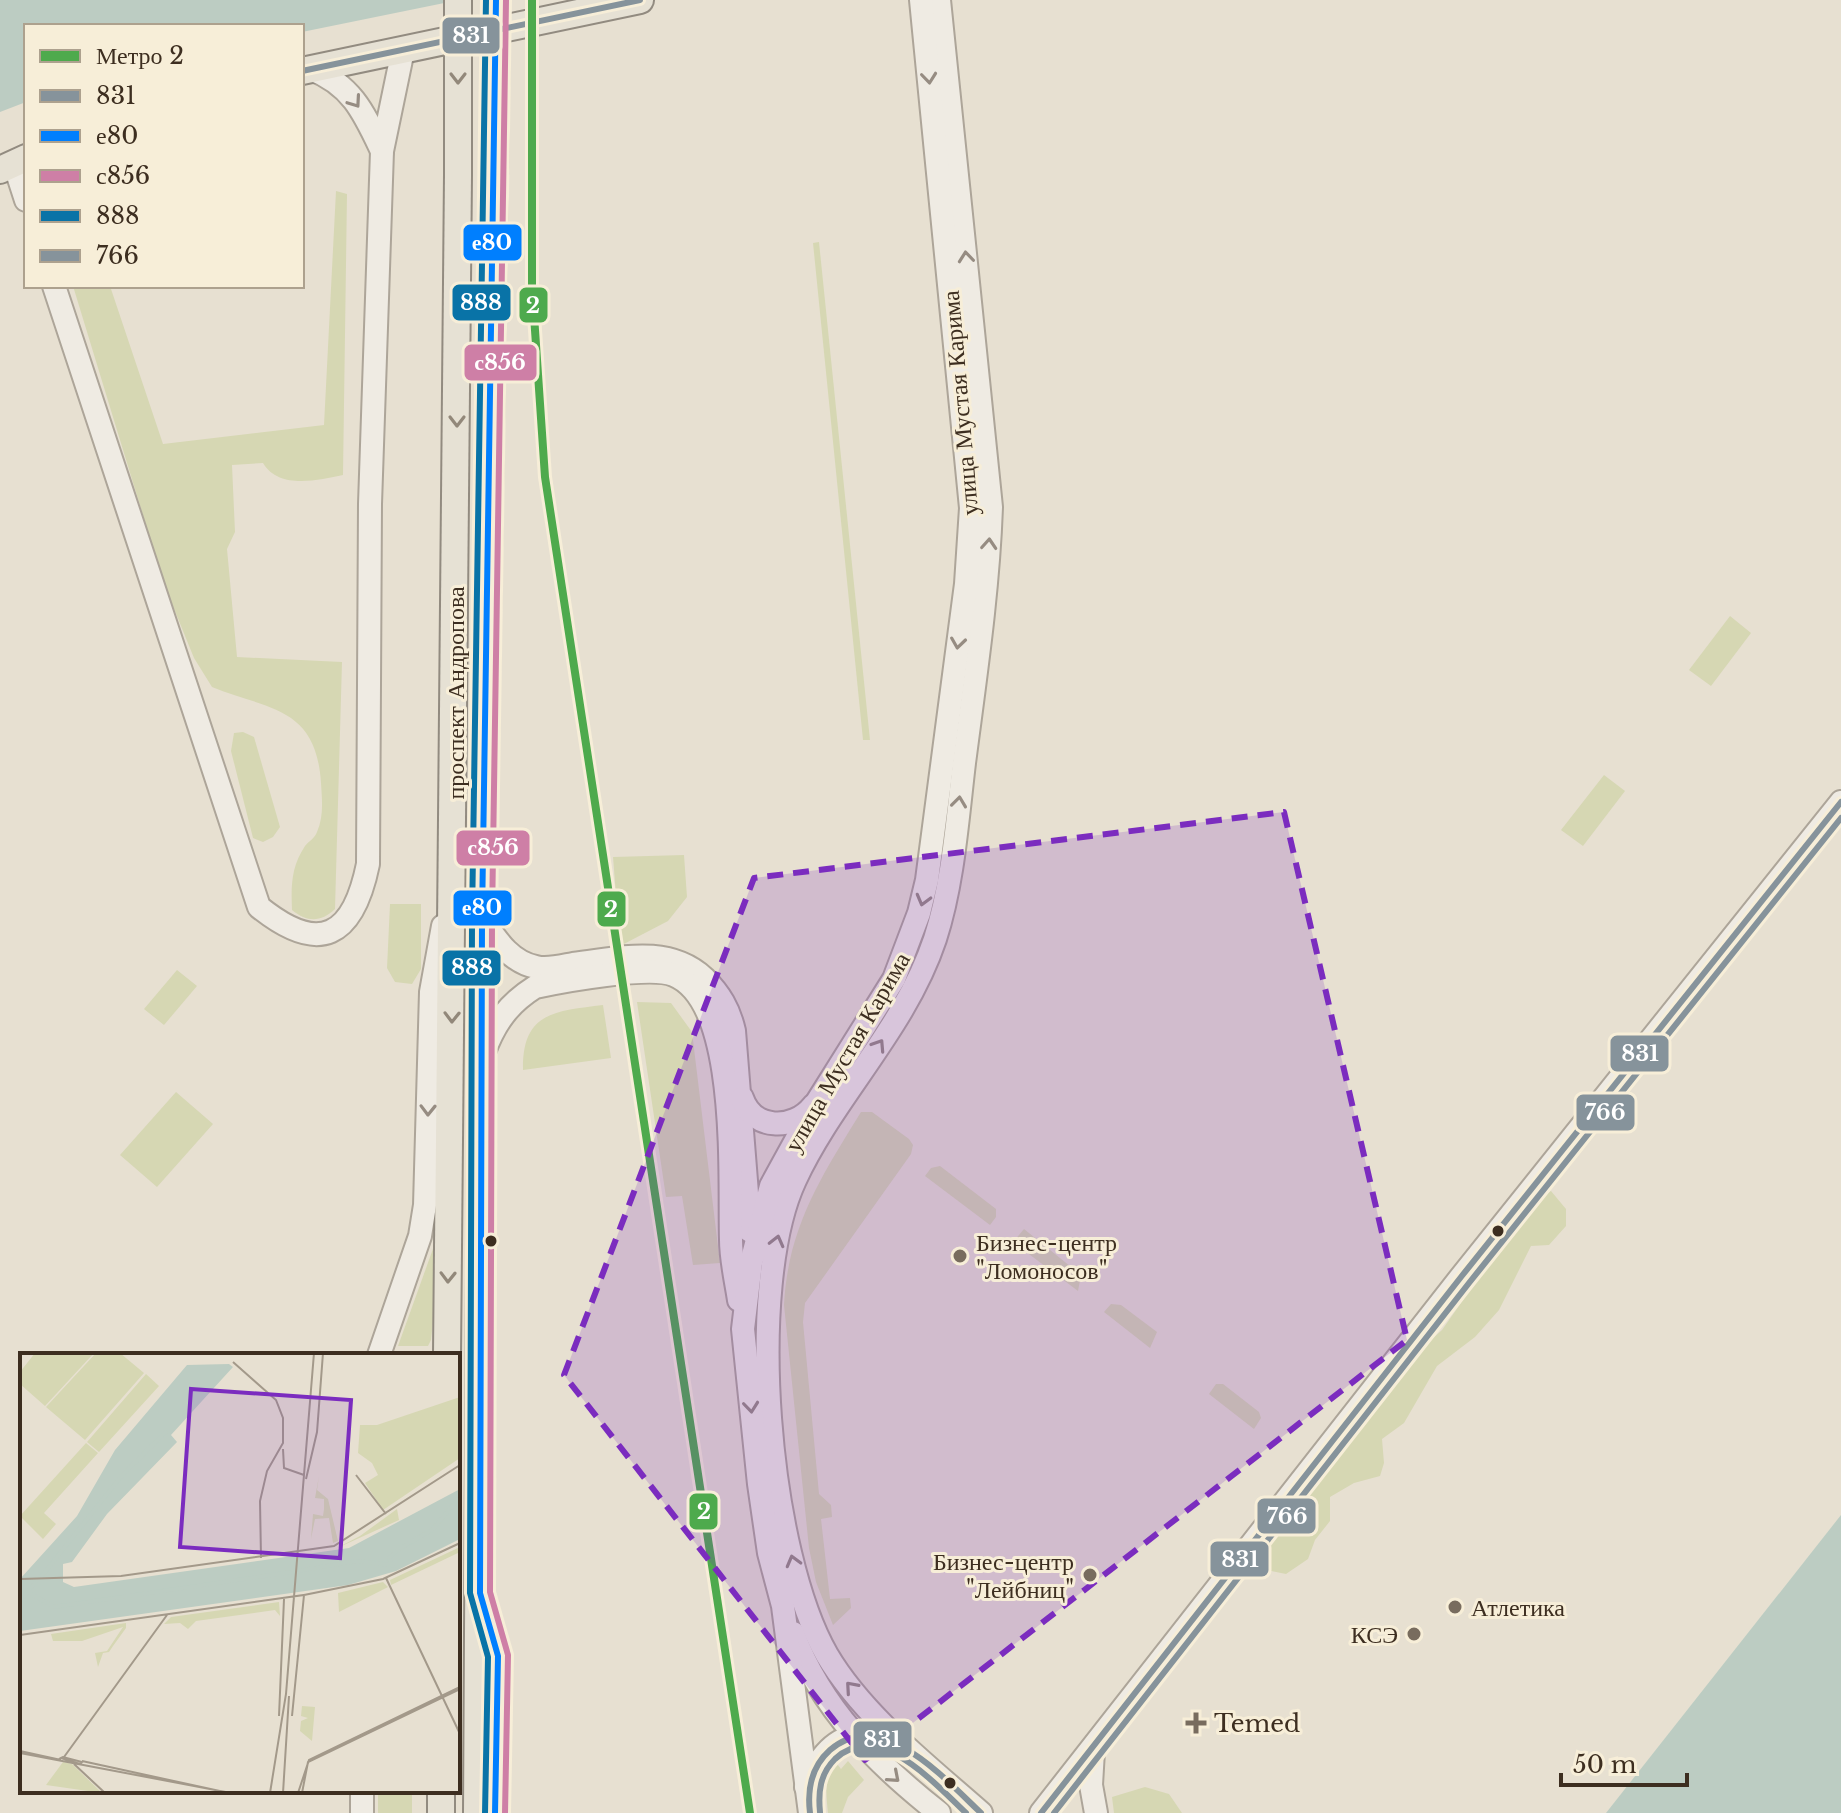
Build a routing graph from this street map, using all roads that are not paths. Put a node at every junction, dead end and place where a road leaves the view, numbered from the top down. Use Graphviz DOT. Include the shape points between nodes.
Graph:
graph roads {
  1 [pos="458,0"];
  2 [pos="496,0"];
  3 [pos="557,0"];
  4 [pos="640,0"];
  5 [pos="921,0"];
  6 [pos="939,0"];
  7 [pos="403,50"];
  8 [pos="305,64"];
  9 [pos="24,141"];
  10 [pos="382,151"];
  11 [pos="10,160"];
  12 [pos="24,195"];
  13 [pos="55,288"];
  14 [pos="1841,802"];
  15 [pos="454,866"];
  16 [pos="482,919"];
  17 [pos="480,1062"];
  18 [pos="740,1093"];
  19 [pos="817,1102"];
  20 [pos="732,1172"];
  21 [pos="794,1183"];
  22 [pos="758,1196"];
  23 [pos="751,1263"];
  24 [pos="743,1329"];
  25 [pos="767,1346"];
  26 [pos="380,1353"];
  27 [pos="447,1353"];
  28 [pos="480,1593"];
  29 [pos="794,1603"];
  30 [pos="854,1736"];
  31 [pos="903,1745"];
  32 [pos="1093,1751"];
  33 [pos="806,1787"];
  34 [pos="477,1813"];
  35 [pos="495,1813"];
  36 [pos="810,1813"];
  37 [pos="939,1813"];
  38 [pos="981,1813"];
  39 [pos="1041,1813"];
  40 [pos="1096,1813"];
  1 -- 15 [label="main road, проспект Андропова, one-way, bridge"];
  2 -- 16 [label="main road, проспект Андропова, bridge"];
  3 -- 8 [label="main road"];
  4 -- 7 [label="main road"];
  5 -- 19 [label="street, улица Мустая Карима, one-way" via="968,463 966,584 925,892 894,979"];
  21 -- 6 [label="street, улица Мустая Карима, one-way" via="896,1019 935,939 949,883 978,655 990,542 989,462"];
  7 -- 8 [label="main road"];
  7 -- 10 [label="street"];
  8 -- 10 [label="street, one-way" via="345,87"];
  9 -- 11 [label="main road"];
  10 -- 13 [label="street" via="370,504 368,864 348,922 324,934 305,934 259,907"];
  11 -- 12 [label="street"];
  14 -- 32 [label="street" via="1334,1437"];
  15 -- 26 [label="street, one-way" via="431,992 425,1205 420,1236"];
  15 -- 27 [label="main road, проспект Андропова, one-way"];
  16 -- 17 [label="main road, проспект Андропова"];
  16 -- 18 [label="street" via="504,951 535,967 668,957 698,973 729,1011"];
  17 -- 20 [label="street" via="495,1024 535,987 660,971 674,974 700,996 716,1029"];
  17 -- 28 [label="main road, проспект Андропова"];
  18 -- 19 [label="street" via="751,1115 769,1123 797,1119"];
  18 -- 22 [label="street"];
  19 -- 22 [label="street, улица Мустая Карима"];
  20 -- 22 [label="street"];
  20 -- 24 [label="street" via="731,1242"];
  21 -- 22 [label="street"];
  25 -- 21 [label="street, улица Мустая Карима, one-way" via="768,1284"];
  22 -- 23 [label="street"];
  23 -- 24 [label="street, улица Мустая Карима"];
  23 -- 25 [label="street"];
  24 -- 29 [label="street, улица Мустая Карима, one-way" via="769,1553"];
  29 -- 25 [label="street, улица Мустая Карима, one-way"];
  28 -- 34 [label="main road, проспект Андропова"];
  28 -- 35 [label="street" via="498,1656"];
  29 -- 30 [label="street" via="812,1675"];
  31 -- 29 [label="street, one-way" via="829,1658"];
  29 -- 33 [label="street, улица Мустая Карима"];
  30 -- 31 [label="street" via="878,1736"];
  30 -- 33 [label="street" via="833,1746"];
  30 -- 37 [label="street, one-way"];
  31 -- 38 [label="street"];
  32 -- 39 [label="street"];
  32 -- 40 [label="street"];
  33 -- 36 [label="street, улица Мустая Карима"];
}
